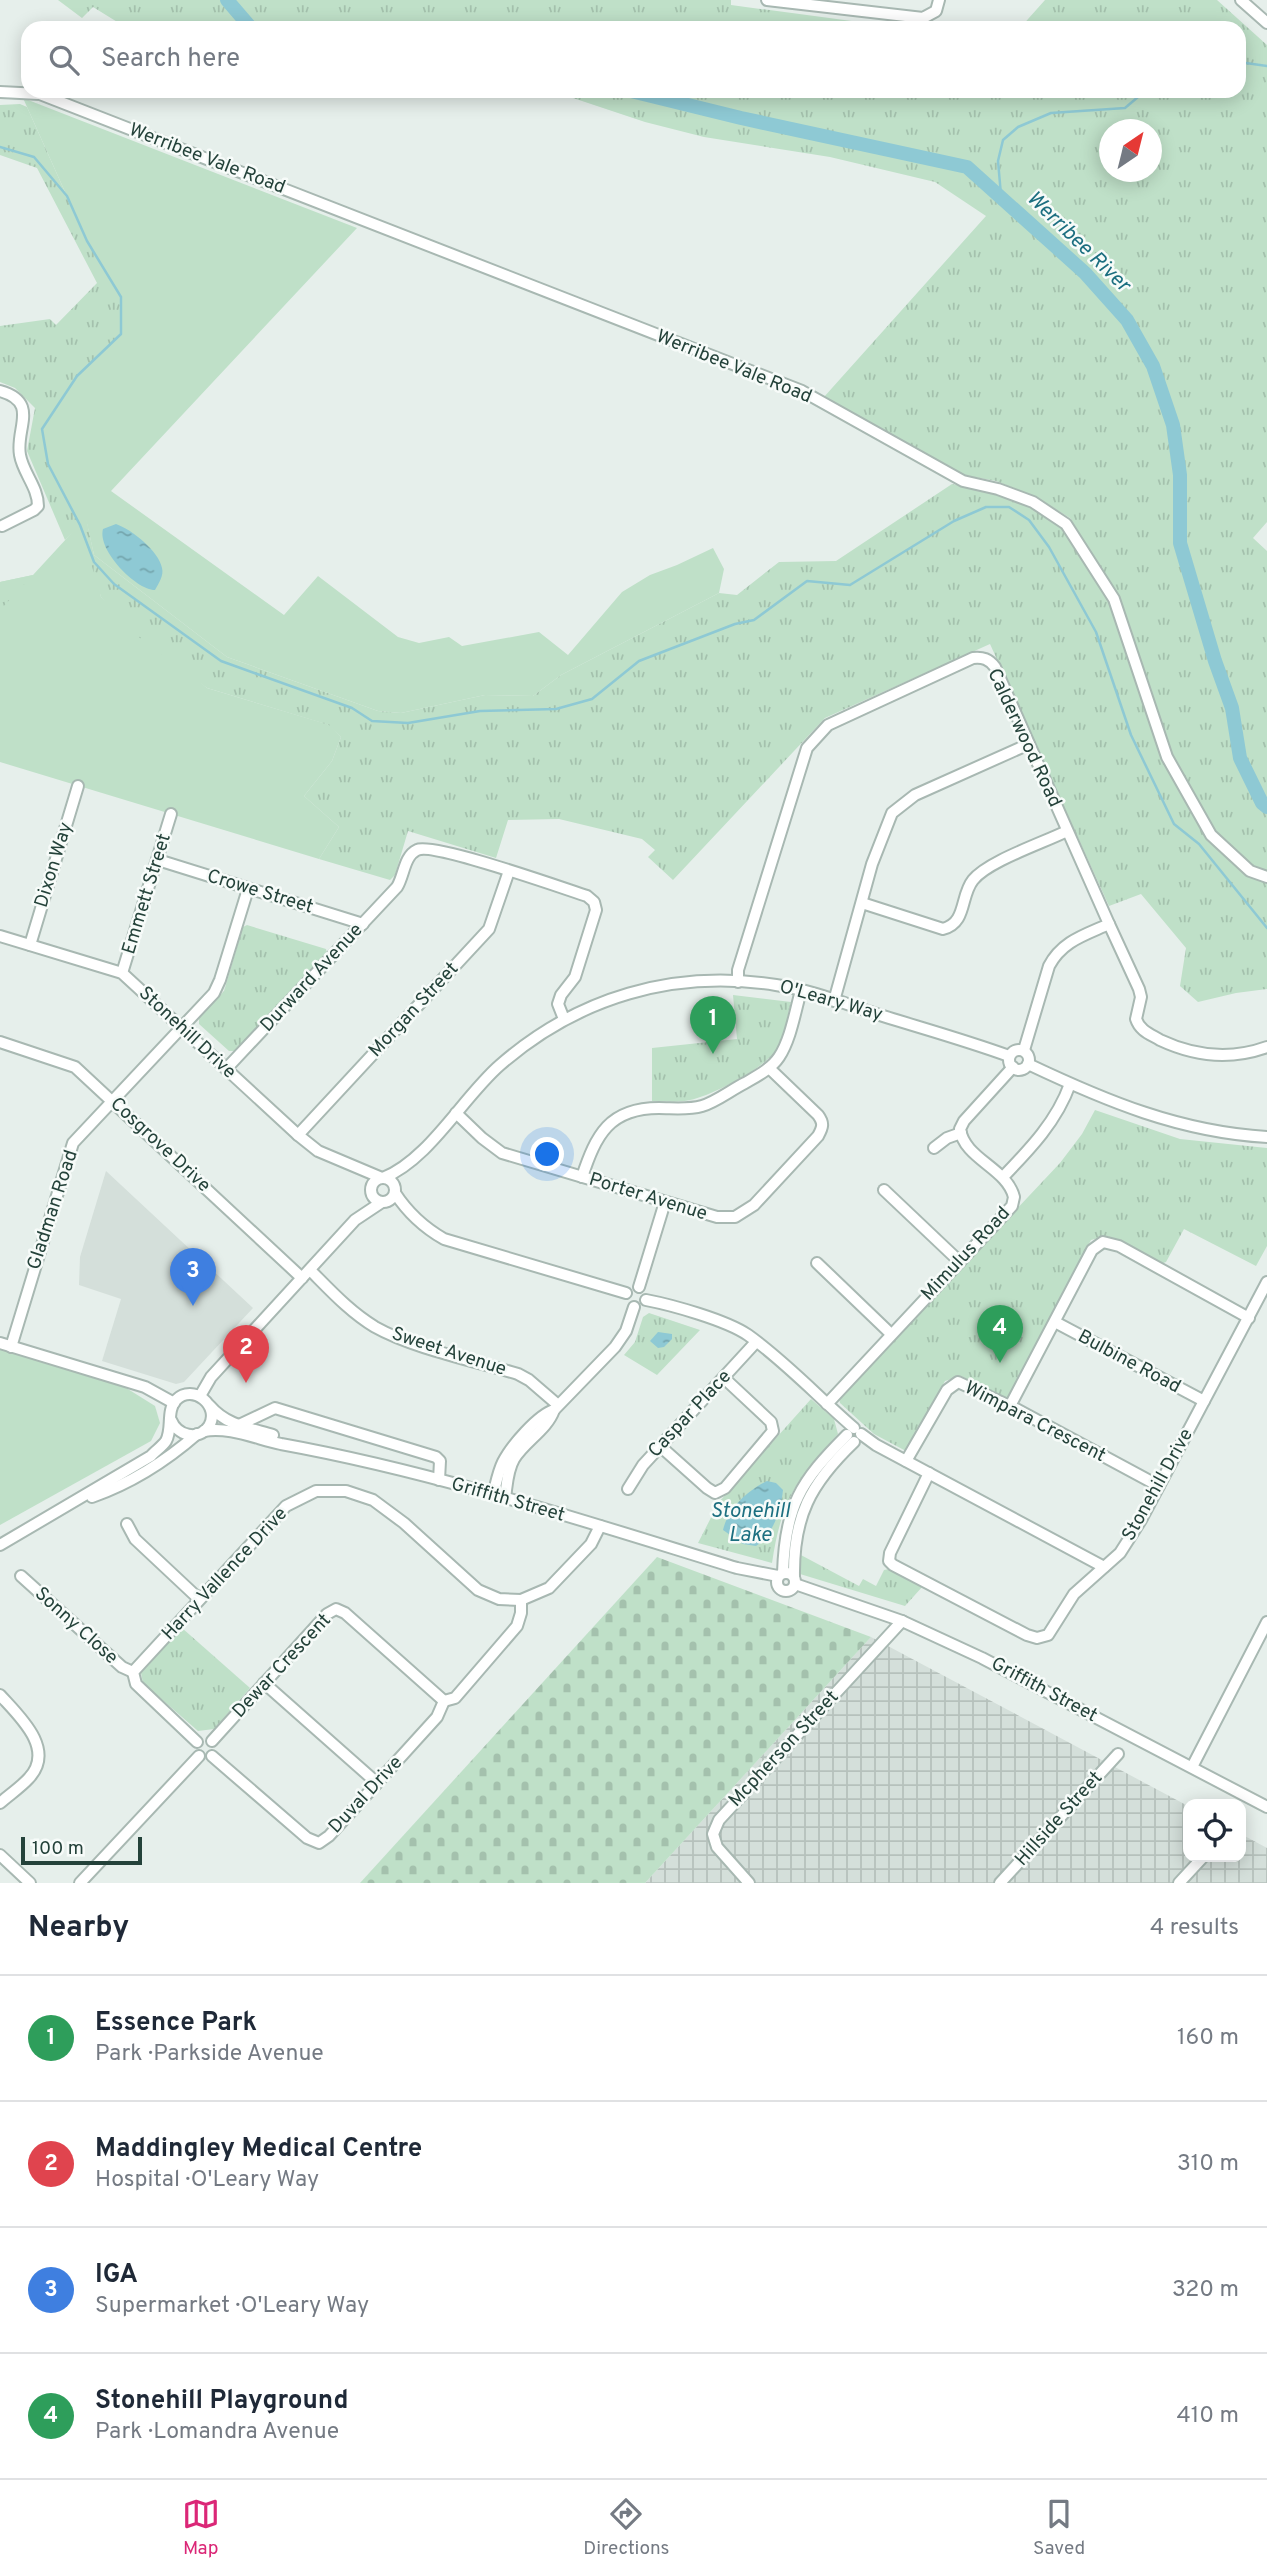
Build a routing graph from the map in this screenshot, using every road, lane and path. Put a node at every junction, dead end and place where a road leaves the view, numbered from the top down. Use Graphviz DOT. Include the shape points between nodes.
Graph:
graph roads {
  1 [pos="767,0"];
  2 [pos="939,0"];
  3 [pos="1241,0"];
  4 [pos="841,5"];
  5 [pos="1267,23"];
  6 [pos="21,91"];
  7 [pos="0,92"];
  8 [pos="50,98"];
  9 [pos="0,391"];
  10 [pos="2,526"];
  11 [pos="1029,744"];
  12 [pos="78,786"];
  13 [pos="171,814"];
  14 [pos="1067,831"];
  15 [pos="158,860"];
  16 [pos="509,871"];
  17 [pos="1267,877"];
  18 [pos="248,888"];
  19 [pos="862,903"];
  20 [pos="363,924"];
  21 [pos="1109,924"];
  22 [pos="0,936"];
  23 [pos="30,945"];
  24 [pos="122,973"];
  25 [pos="738,982"];
  26 [pos="801,990"];
  27 [pos="834,1001"];
  28 [pos="564,1019"];
  29 [pos="182,1028"];
  30 [pos="0,1042"];
  31 [pos="1267,1047"];
  32 [pos="1024,1050"];
  33 [pos="1011,1062"];
  34 [pos="1028,1063"];
  35 [pos="769,1068"];
  36 [pos="226,1069"];
  37 [pos="1070,1084"];
  38 [pos="113,1101"];
  39 [pos="456,1113"];
  40 [pos="961,1133"];
  41 [pos="298,1135"];
  42 [pos="1267,1137"];
  43 [pos="934,1148"];
  44 [pos="415,1156"];
  45 [pos="354,1166"];
  46 [pos="582,1177"];
  47 [pos="1003,1177"];
  48 [pos="383,1178"];
  49 [pos="371,1189"];
  50 [pos="884,1190"];
  51 [pos="396,1192"];
  52 [pos="665,1202"];
  53 [pos="383,1203"];
  54 [pos="414,1217"];
  55 [pos="355,1220"];
  56 [pos="960,1262"];
  57 [pos="817,1263"];
  58 [pos="306,1274"];
  59 [pos="1267,1282"];
  60 [pos="639,1287"];
  61 [pos="626,1293"];
  62 [pos="646,1300"];
  63 [pos="634,1307"];
  64 [pos="1249,1318"];
  65 [pos="1055,1322"];
  66 [pos="891,1334"];
  67 [pos="756,1342"];
  68 [pos="6,1345"];
  69 [pos="724,1378"];
  70 [pos="200,1396"];
  71 [pos="1204,1401"];
  72 [pos="174,1403"];
  73 [pos="827,1404"];
  74 [pos="209,1406"];
  75 [pos="1010,1406"];
  76 [pos="556,1407"];
  77 [pos="171,1420"];
  78 [pos="239,1425"];
  79 [pos="200,1433"];
  80 [pos="854,1435"];
  81 [pos="660,1446"];
  82 [pos="312,1449"];
  83 [pos="906,1461"];
  84 [pos="929,1473"];
  85 [pos="439,1480"];
  86 [pos="1159,1486"];
  87 [pos="628,1489"];
  88 [pos="493,1495"];
  89 [pos="505,1498"];
  90 [pos="70,1505"];
  91 [pos="127,1524"];
  92 [pos="595,1525"];
  93 [pos="0,1545"];
  94 [pos="1104,1567"];
  95 [pos="21,1576"];
  96 [pos="787,1581"];
  97 [pos="200,1599"];
  98 [pos="521,1600"];
  99 [pos="902,1621"];
  100 [pos="1267,1622"];
  101 [pos="132,1672"];
  102 [pos="264,1683"];
  103 [pos="0,1695"];
  104 [pos="444,1701"];
  105 [pos="212,1741"];
  106 [pos="197,1742"];
  107 [pos="1118,1754"];
  108 [pos="199,1756"];
  109 [pos="212,1756"];
  110 [pos="1192,1768"];
  111 [pos="377,1783"];
  112 [pos="0,1803"];
  113 [pos="1267,1807"];
  114 [pos="0,1855"];
  115 [pos="1198,1862"];
  116 [pos="16,1878"];
  117 [pos="30,1883"];
  118 [pos="80,1883"];
  119 [pos="749,1883"];
  120 [pos="1000,1883"];
  121 [pos="1179,1883"];
  1 -- 4 [label="street"];
  2 -- 4 [label="street" via="936,11 923,18"];
  3 -- 5 [label="street"];
  6 -- 7 [label="street, Werribee Vale Road"];
  8 -- 17 [label="street, Werribee Vale Road" via="802,391 963,481 1033,502 1066,524 1114,599 1167,757 1211,835 1250,871"];
  9 -- 10 [label="street" via="11,394 25,415 20,456 38,496 34,510"];
  11 -- 14 [label="street, Calderwood Road"];
  11 -- 19 [label="street" via="902,803 886,826"];
  11 -- 25 [label="street, Calderwood Road" via="995,667 981,657 828,725 802,758"];
  12 -- 23 [label="street, Dixon Way"];
  13 -- 15 [label="street, Emmett Street"];
  14 -- 19 [label="street" via="983,869 970,884 959,919 951,927 943,929"];
  14 -- 21 [label="street, Calderwood Road"];
  15 -- 18 [label="street, Crowe Street"];
  15 -- 24 [label="street, Emmett Street"];
  16 -- 20 [label="street, Durward Avenue" via="419,848 407,861 397,887"];
  16 -- 28 [label="street" via="594,902 596,910 575,977 558,1004"];
  16 -- 41 [label="street, Morgan Street" via="489,929"];
  18 -- 20 [label="street, Crowe Street"];
  18 -- 29 [label="street, Gladman Road" via="218,987"];
  19 -- 27 [label="street"];
  20 -- 36 [label="street, Durward Avenue"];
  21 -- 31 [label="street, Calderwood Road" via="1139,989 1136,1014 1143,1031 1199,1054 1254,1052"];
  21 -- 32 [label="street" via="1072,940 1054,957"];
  22 -- 23 [label="street, Stonehill Drive"];
  23 -- 24 [label="street, Stonehill Drive"];
  24 -- 29 [label="street, Stonehill Drive"];
  25 -- 26 [label="street, O'Leary Way"];
  25 -- 28 [label="street, O'Leary Way" via="666,983 620,994"];
  26 -- 27 [label="street, O'Leary Way"];
  26 -- 35 [label="street" via="786,1044"];
  27 -- 33 [label="street, O'Leary Way"];
  28 -- 39 [label="street, O'Leary Way" via="499,1066"];
  29 -- 36 [label="street, Stonehill Drive"];
  29 -- 38 [label="street, Gladman Road"];
  30 -- 38 [label="street, Cosgrove Drive" via="75,1067"];
  32 -- 33 [label="street" via="1017,1049"];
  32 -- 34 [label="street"];
  33 -- 34 [label="street" via="1022,1069"];
  33 -- 40 [label="street" via="964,1121"];
  34 -- 37 [label="street"];
  35 -- 46 [label="street" via="703,1106 646,1108 615,1119 599,1134"];
  35 -- 52 [label="street, Porter Avenue" via="818,1115 823,1122 818,1136 754,1205 734,1217 717,1217"];
  36 -- 41 [label="street, Stonehill Drive"];
  37 -- 42 [label="street" via="1180,1125 1226,1135"];
  37 -- 47 [label="street" via="1042,1135"];
  38 -- 58 [label="street, Cosgrove Drive"];
  38 -- 68 [label="street, Gladman Road" via="74,1143"];
  39 -- 44 [label="street, O'Leary Way"];
  39 -- 46 [label="street, Porter Avenue" via="502,1153"];
  40 -- 43 [label="street"];
  40 -- 47 [label="street, Mimulus Road" via="966,1144"];
  41 -- 45 [label="street, Stonehill Drive" via="318,1151"];
  44 -- 48 [label="street"];
  44 -- 51 [label="street"];
  45 -- 48 [label="street, Stonehill Drive"];
  45 -- 49 [label="street"];
  46 -- 52 [label="street, Porter Avenue"];
  47 -- 56 [label="street, Mimulus Road" via="1014,1201"];
  48 -- 49 [label="street"];
  48 -- 51 [label="street" via="391,1181"];
  49 -- 53 [label="street" via="373,1197"];
  49 -- 55 [label="street"];
  50 -- 56 [label="street"];
  51 -- 53 [label="street"];
  51 -- 54 [label="street"];
  52 -- 60 [label="street"];
  53 -- 54 [label="street"];
  53 -- 55 [label="street"];
  54 -- 61 [label="street" via="444,1239"];
  55 -- 58 [label="street"];
  56 -- 66 [label="street, Mimulus Road"];
  57 -- 66 [label="street"];
  58 -- 70 [label="street" via="211,1377"];
  58 -- 76 [label="street, Sweet Avenue" via="374,1327 518,1374"];
  59 -- 64 [label="street, Stonehill Drive"];
  60 -- 61 [label="street"];
  60 -- 62 [label="street"];
  61 -- 63 [label="street"];
  62 -- 63 [label="street"];
  62 -- 67 [label="street" via="725,1324"];
  63 -- 76 [label="street" via="615,1348"];
  64 -- 65 [label="street" via="1119,1246 1103,1242 1092,1250"];
  64 -- 71 [label="street, Stonehill Drive"];
  65 -- 71 [label="street, Bulbine Road"];
  65 -- 75 [label="street"];
  66 -- 73 [label="street, Mimulus Road"];
  67 -- 69 [label="street, Caspar Place"];
  67 -- 73 [label="street"];
  68 -- 72 [label="street" via="145,1387"];
  69 -- 81 [label="street, Caspar Place"];
  69 -- 81 [label="street" via="773,1427 725,1488 712,1492"];
  70 -- 72 [label="street" via="187,1394"];
  70 -- 74 [label="street"];
  71 -- 86 [label="street, Stonehill Drive"];
  72 -- 77 [label="street"];
  73 -- 80 [label="street"];
  74 -- 78 [label="street, Griffith Street"];
  74 -- 79 [label="street" via="211,1420"];
  75 -- 83 [label="street, Wimpara Crescent" via="957,1382 947,1390"];
  75 -- 86 [label="street, Wimpara Crescent"];
  76 -- 88 [label="street" via="512,1448"];
  76 -- 89 [label="street" via="514,1459"];
  77 -- 79 [label="street" via="184,1434"];
  77 -- 90 [label="street" via="167,1439 150,1456"];
  78 -- 82 [label="street, Griffith Street"];
  78 -- 85 [label="street, Griffith Street" via="275,1408 436,1457"];
  79 -- 82 [label="street, Griffith Street" via="221,1430"];
  79 -- 90 [label="street" via="145,1474"];
  80 -- 83 [label="street"];
  80 -- 96 [label="street" via="808,1478 791,1510 785,1533"];
  81 -- 87 [label="street, Caspar Place"];
  82 -- 85 [label="street, Griffith Street"];
  83 -- 84 [label="street"];
  84 -- 94 [label="street"];
  84 -- 94 [label="street, Stonehill Drive" via="890,1553 889,1561 898,1568 1037,1638 1048,1635 1074,1594"];
  85 -- 88 [label="street, Griffith Street"];
  86 -- 94 [label="street, Stonehill Drive" via="1120,1553"];
  88 -- 89 [label="street, Griffith Street"];
  89 -- 92 [label="street, Griffith Street"];
  90 -- 93 [label="street"];
  91 -- 97 [label="street" via="135,1539"];
  92 -- 96 [label="street, Griffith Street"];
  92 -- 98 [label="street" via="592,1544 549,1588"];
  95 -- 101 [label="street, Sonny Close"];
  96 -- 99 [label="street, Griffith Street"];
  97 -- 98 [label="street, Harry Vallence Drive" via="286,1506 316,1491 346,1491 373,1500 404,1523 478,1590 499,1599"];
  97 -- 101 [label="street, Harry Vallence Drive"];
  98 -- 104 [label="street" via="517,1626 455,1698"];
  99 -- 110 [label="street, Griffith Street"];
  99 -- 119 [label="street, Mcpherson Street" via="719,1820 713,1834 717,1847"];
  100 -- 110 [label="street"];
  101 -- 106 [label="street" via="136,1684"];
  102 -- 104 [label="street, Dewar Crescent" via="336,1609"];
  102 -- 105 [label="street, Dewar Crescent"];
  102 -- 111 [label="street"];
  103 -- 112 [label="street" via="28,1727 37,1744 38,1760 31,1777"];
  104 -- 111 [label="street, Duval Drive" via="437,1717"];
  105 -- 106 [label="street" via="204,1738"];
  105 -- 109 [label="street"];
  106 -- 108 [label="street"];
  107 -- 120 [label="street, Hillside Street"];
  108 -- 109 [label="street"];
  108 -- 118 [label="street"];
  109 -- 111 [label="street, Duval Drive" via="307,1838 319,1843"];
  110 -- 113 [label="street, Griffith Street"];
  114 -- 116 [label="street"];
  115 -- 121 [label="street"];
  116 -- 117 [label="street"];
}
